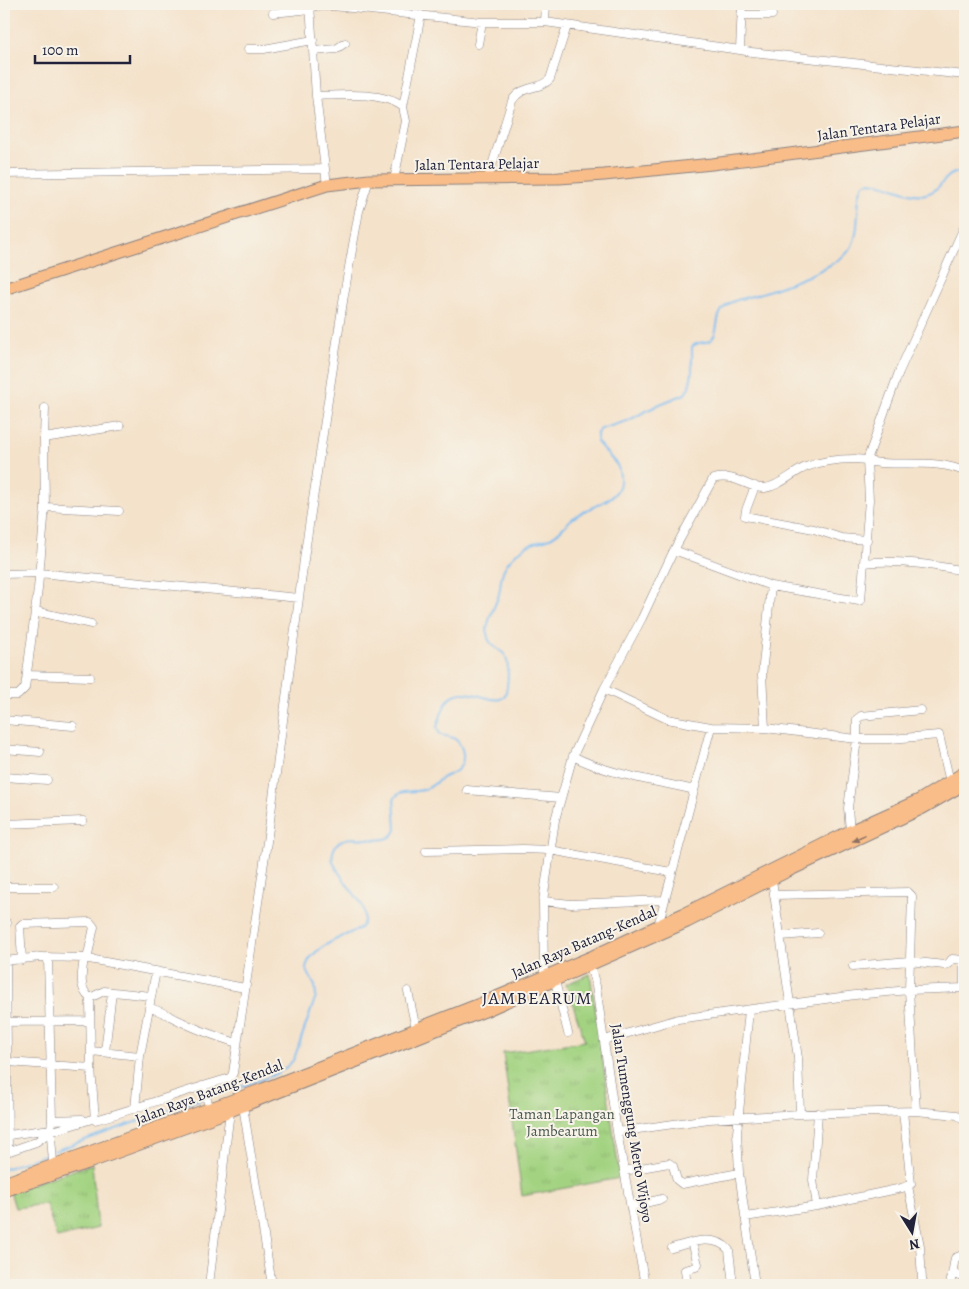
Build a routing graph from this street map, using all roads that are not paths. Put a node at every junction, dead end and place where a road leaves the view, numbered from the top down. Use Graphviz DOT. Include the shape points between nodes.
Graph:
graph roads {
  1 [pos="546,4"];
  2 [pos="742,4"];
  3 [pos="310,6"];
  4 [pos="273,13"];
  5 [pos="422,15"];
  6 [pos="741,15"];
  7 [pos="772,15"];
  8 [pos="482,22"];
  9 [pos="545,22"];
  10 [pos="567,26"];
  11 [pos="312,40"];
  12 [pos="345,43"];
  13 [pos="478,44"];
  14 [pos="248,49"];
  15 [pos="740,50"];
  16 [pos="314,51"];
  17 [pos="965,75"];
  18 [pos="316,96"];
  19 [pos="403,107"];
  20 [pos="965,130"];
  21 [pos="324,168"];
  22 [pos="4,174"];
  23 [pos="488,178"];
  24 [pos="369,180"];
  25 [pos="394,180"];
  26 [pos="327,185"];
  27 [pos="965,225"];
  28 [pos="4,289"];
  29 [pos="45,408"];
  30 [pos="120,426"];
  31 [pos="44,438"];
  32 [pos="866,460"];
  33 [pos="965,472"];
  34 [pos="755,486"];
  35 [pos="45,507"];
  36 [pos="119,511"];
  37 [pos="867,540"];
  38 [pos="674,550"];
  39 [pos="864,563"];
  40 [pos="965,571"];
  41 [pos="4,574"];
  42 [pos="39,574"];
  43 [pos="771,586"];
  44 [pos="299,598"];
  45 [pos="35,611"];
  46 [pos="91,624"];
  47 [pos="27,675"];
  48 [pos="90,677"];
  49 [pos="604,689"];
  50 [pos="4,695"];
  51 [pos="921,710"];
  52 [pos="4,720"];
  53 [pos="73,726"];
  54 [pos="710,727"];
  55 [pos="765,728"];
  56 [pos="857,739"];
  57 [pos="4,748"];
  58 [pos="40,752"];
  59 [pos="573,756"];
  60 [pos="965,772"];
  61 [pos="4,777"];
  62 [pos="47,780"];
  63 [pos="950,782"];
  64 [pos="965,784"];
  65 [pos="467,790"];
  66 [pos="694,790"];
  67 [pos="561,798"];
  68 [pos="83,821"];
  69 [pos="4,824"];
  70 [pos="850,831"];
  71 [pos="550,850"];
  72 [pos="426,851"];
  73 [pos="672,872"];
  74 [pos="772,880"];
  75 [pos="4,887"];
  76 [pos="54,887"];
  77 [pos="749,887"];
  78 [pos="774,895"];
  79 [pos="664,900"];
  80 [pos="543,901"];
  81 [pos="658,926"];
  82 [pos="818,933"];
  83 [pos="781,936"];
  84 [pos="48,957"];
  85 [pos="85,959"];
  86 [pos="22,960"];
  87 [pos="964,960"];
  88 [pos="5,961"];
  89 [pos="909,961"];
  90 [pos="590,966"];
  91 [pos="853,966"];
  92 [pos="156,971"];
  93 [pos="549,979"];
  94 [pos="245,988"];
  95 [pos="965,988"];
  96 [pos="909,990"];
  97 [pos="408,991"];
  98 [pos="112,992"];
  99 [pos="151,996"];
  100 [pos="90,998"];
  101 [pos="789,1004"];
  102 [pos="150,1008"];
  103 [pos="749,1010"];
  104 [pos="50,1021"];
  105 [pos="90,1021"];
  106 [pos="5,1022"];
  107 [pos="416,1029"];
  108 [pos="568,1033"];
  109 [pos="604,1040"];
  110 [pos="237,1043"];
  111 [pos="90,1051"];
  112 [pos="105,1052"];
  113 [pos="140,1056"];
  114 [pos="8,1062"];
  115 [pos="51,1066"];
  116 [pos="91,1068"];
  117 [pos="202,1087"];
  118 [pos="209,1104"];
  119 [pos="242,1106"];
  120 [pos="135,1109"];
  121 [pos="230,1111"];
  122 [pos="903,1112"];
  123 [pos="916,1112"];
  124 [pos="818,1113"];
  125 [pos="800,1114"];
  126 [pos="739,1116"];
  127 [pos="52,1120"];
  128 [pos="94,1120"];
  129 [pos="965,1120"];
  130 [pos="50,1131"];
  131 [pos="617,1132"];
  132 [pos="9,1135"];
  133 [pos="6,1152"];
  134 [pos="53,1160"];
  135 [pos="624,1171"];
  136 [pos="740,1173"];
  137 [pos="4,1182"];
  138 [pos="908,1186"];
  139 [pos="4,1191"];
  140 [pos="662,1199"];
  141 [pos="632,1206"];
  142 [pos="817,1206"];
  143 [pos="746,1218"];
  144 [pos="692,1242"];
  145 [pos="672,1248"];
  146 [pos="965,1254"];
  147 [pos="952,1274"];
  148 [pos="965,1277"];
  149 [pos="210,1285"];
  150 [pos="272,1285"];
  151 [pos="645,1285"];
  152 [pos="687,1285"];
  153 [pos="733,1285"];
  154 [pos="755,1285"];
  155 [pos="924,1285"];
  156 [pos="950,1285"];
  1 -- 9 [label="street"];
  2 -- 6 [label="street"];
  3 -- 4 [label="street"];
  3 -- 5 [label="street"];
  3 -- 11 [label="street"];
  5 -- 8 [label="street"];
  5 -- 19 [label="street"];
  6 -- 7 [label="street"];
  6 -- 15 [label="street"];
  8 -- 9 [label="street"];
  8 -- 13 [label="street"];
  9 -- 10 [label="street"];
  10 -- 15 [label="street"];
  10 -- 23 [label="street" via="550,79 521,91 512,101"];
  11 -- 14 [label="street"];
  11 -- 16 [label="street"];
  12 -- 16 [label="street" via="336,50"];
  15 -- 17 [label="street"];
  16 -- 18 [label="street"];
  18 -- 19 [label="street" via="388,98"];
  18 -- 21 [label="street"];
  19 -- 25 [label="street" via="406,121"];
  20 -- 23 [label="highway, Jalan Tentara Pelajar" via="623,173 559,178"];
  21 -- 22 [label="street"];
  21 -- 26 [label="street"];
  23 -- 25 [label="highway, Jalan Tentara Pelajar"];
  24 -- 25 [label="highway, Jalan Tentara Pelajar"];
  24 -- 26 [label="highway, Jalan Tentara Pelajar"];
  24 -- 44 [label="street" via="359,212 344,295"];
  26 -- 28 [label="highway, Jalan Tentara Pelajar"];
  27 -- 32 [label="street" via="899,372"];
  29 -- 31 [label="street"];
  30 -- 31 [label="street"];
  31 -- 35 [label="street"];
  32 -- 33 [label="street" via="942,464"];
  32 -- 34 [label="street" via="828,461 766,488"];
  32 -- 37 [label="street"];
  34 -- 37 [label="street" via="745,516 814,529 842,538"];
  34 -- 38 [label="street" via="723,477 714,479"];
  35 -- 36 [label="street"];
  35 -- 42 [label="street"];
  37 -- 39 [label="street"];
  38 -- 43 [label="street"];
  38 -- 49 [label="street"];
  39 -- 40 [label="street" via="906,563"];
  39 -- 43 [label="street" via="863,598 860,602"];
  41 -- 42 [label="street"];
  42 -- 44 [label="street"];
  42 -- 45 [label="street"];
  43 -- 55 [label="street" via="762,675"];
  44 -- 94 [label="street"];
  45 -- 46 [label="street"];
  45 -- 47 [label="street"];
  47 -- 48 [label="street"];
  47 -- 50 [label="street" via="23,692"];
  49 -- 54 [label="street" via="667,718"];
  49 -- 59 [label="street"];
  51 -- 56 [label="street" via="859,717"];
  52 -- 53 [label="street"];
  54 -- 55 [label="street"];
  54 -- 66 [label="street"];
  55 -- 56 [label="street"];
  56 -- 63 [label="street" via="939,735"];
  56 -- 70 [label="street" via="848,808"];
  57 -- 58 [label="street"];
  59 -- 66 [label="street" via="603,768"];
  59 -- 67 [label="street"];
  60 -- 63 [label="highway, Jalan Raya Batang-Kendal"];
  61 -- 62 [label="street"];
  63 -- 70 [label="highway, Jalan Raya Batang-Kendal" via="919,800"];
  64 -- 74 [label="highway, Jalan Raya Batang-Kendal, one-way" via="923,808"];
  65 -- 67 [label="street"];
  66 -- 73 [label="street"];
  67 -- 71 [label="street"];
  68 -- 69 [label="street"];
  70 -- 77 [label="highway, Jalan Raya Batang-Kendal"];
  71 -- 72 [label="street"];
  71 -- 73 [label="street"];
  71 -- 80 [label="street"];
  73 -- 79 [label="street"];
  74 -- 77 [label="highway, Jalan Raya Batang-Kendal"];
  74 -- 78 [label="street"];
  75 -- 76 [label="street"];
  77 -- 81 [label="highway, Jalan Raya Batang-Kendal"];
  77 -- 90 [label="highway, Jalan Raya Batang-Kendal" via="687,922"];
  78 -- 83 [label="street"];
  78 -- 89 [label="street" via="908,892 912,896"];
  79 -- 80 [label="street" via="571,904"];
  79 -- 81 [label="street"];
  80 -- 93 [label="street" via="542,927"];
  81 -- 93 [label="highway, Jalan Raya Batang-Kendal"];
  82 -- 83 [label="street"];
  83 -- 101 [label="street"];
  84 -- 85 [label="street"];
  84 -- 86 [label="street"];
  84 -- 104 [label="street"];
  85 -- 86 [label="street" via="94,927 90,922 22,924"];
  85 -- 92 [label="street"];
  85 -- 100 [label="street" via="82,986"];
  86 -- 88 [label="street"];
  87 -- 89 [label="street" via="952,959 944,965"];
  87 -- 95 [label="street"];
  88 -- 106 [label="street"];
  89 -- 91 [label="street"];
  89 -- 96 [label="street"];
  90 -- 93 [label="highway, Jalan Raya Batang-Kendal"];
  90 -- 109 [label="street, Jalan Tumenggung Merto Wijoyo"];
  92 -- 94 [label="street"];
  92 -- 99 [label="street"];
  93 -- 107 [label="highway, Jalan Raya Batang-Kendal"];
  93 -- 108 [label="street"];
  93 -- 119 [label="highway, Jalan Raya Batang-Kendal" via="485,1011"];
  94 -- 110 [label="street"];
  95 -- 96 [label="street"];
  96 -- 101 [label="street"];
  96 -- 123 [label="street"];
  97 -- 107 [label="street"];
  98 -- 99 [label="street"];
  98 -- 100 [label="street" via="104,991"];
  98 -- 112 [label="street"];
  99 -- 102 [label="street"];
  100 -- 105 [label="street"];
  101 -- 103 [label="street"];
  101 -- 125 [label="street" via="798,1058"];
  102 -- 110 [label="street" via="165,1012 210,1035"];
  102 -- 113 [label="street"];
  103 -- 109 [label="street" via="678,1019"];
  103 -- 126 [label="street"];
  104 -- 105 [label="street"];
  104 -- 106 [label="street"];
  104 -- 115 [label="street"];
  105 -- 111 [label="street"];
  106 -- 114 [label="street"];
  107 -- 118 [label="highway, Jalan Raya Batang-Kendal"];
  109 -- 131 [label="street, Jalan Tumenggung Merto Wijoyo"];
  110 -- 117 [label="street" via="231,1077"];
  111 -- 112 [label="street"];
  111 -- 116 [label="street"];
  112 -- 113 [label="street"];
  113 -- 120 [label="street"];
  114 -- 115 [label="street"];
  114 -- 132 [label="street"];
  115 -- 116 [label="street"];
  115 -- 127 [label="street"];
  116 -- 128 [label="street"];
  117 -- 118 [label="street"];
  117 -- 120 [label="street"];
  118 -- 134 [label="highway, Jalan Raya Batang-Kendal"];
  119 -- 121 [label="highway, Jalan Raya Batang-Kendal"];
  119 -- 150 [label="street"];
  120 -- 128 [label="street"];
  121 -- 139 [label="highway, Jalan Raya Batang-Kendal"];
  121 -- 149 [label="street"];
  122 -- 123 [label="street"];
  122 -- 124 [label="street"];
  122 -- 138 [label="street" via="911,1182"];
  123 -- 129 [label="street" via="957,1115"];
  124 -- 125 [label="street"];
  124 -- 142 [label="street" via="813,1180"];
  125 -- 126 [label="street"];
  126 -- 131 [label="street"];
  126 -- 136 [label="street"];
  127 -- 128 [label="street"];
  127 -- 130 [label="street"];
  128 -- 130 [label="street"];
  130 -- 132 [label="street"];
  130 -- 133 [label="street" via="36,1142"];
  130 -- 134 [label="street"];
  131 -- 135 [label="street, Jalan Tumenggung Merto Wijoyo"];
  132 -- 133 [label="street"];
  134 -- 137 [label="highway, Jalan Raya Batang-Kendal"];
  135 -- 136 [label="street" via="669,1163 682,1184"];
  135 -- 141 [label="street, Jalan Tumenggung Merto Wijoyo"];
  136 -- 143 [label="street"];
  138 -- 142 [label="street"];
  138 -- 155 [label="street" via="918,1232"];
  140 -- 141 [label="street"];
  141 -- 151 [label="street, Jalan Tumenggung Merto Wijoyo"];
  142 -- 143 [label="street"];
  143 -- 154 [label="street"];
  144 -- 145 [label="street"];
  144 -- 152 [label="street" via="698,1264 685,1270"];
  144 -- 153 [label="street" via="712,1240 729,1250"];
  146 -- 147 [label="street" via="955,1258"];
  147 -- 148 [label="street"];
  147 -- 156 [label="street"];
}
